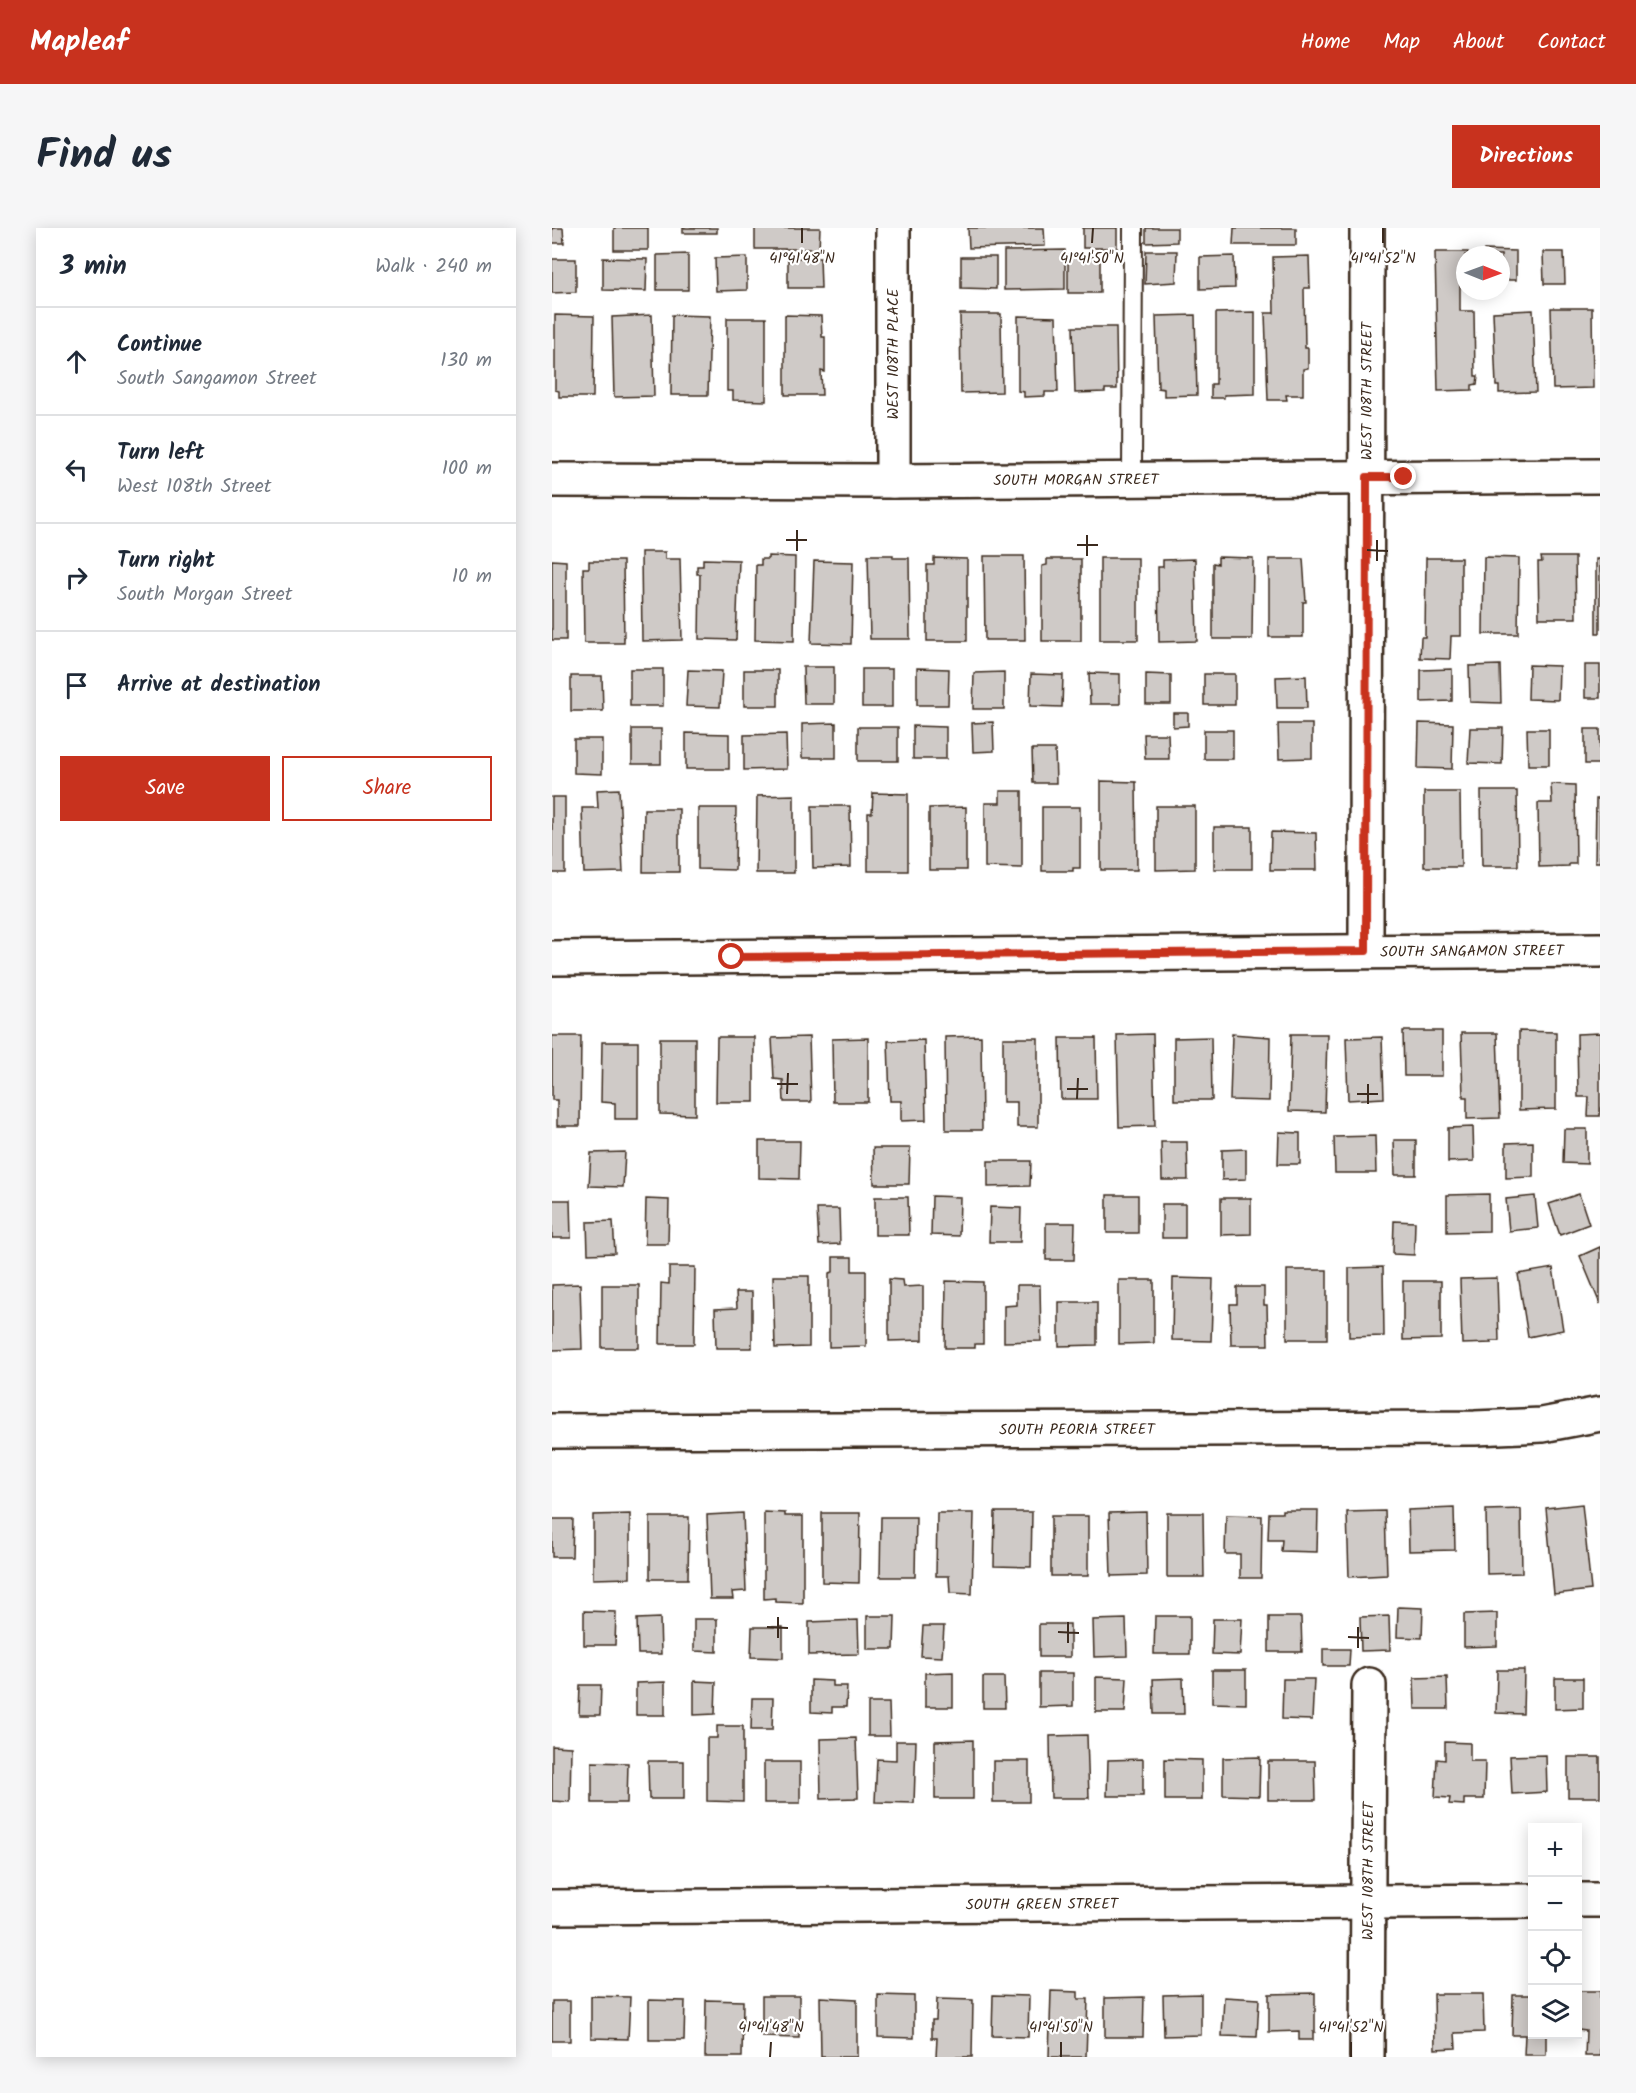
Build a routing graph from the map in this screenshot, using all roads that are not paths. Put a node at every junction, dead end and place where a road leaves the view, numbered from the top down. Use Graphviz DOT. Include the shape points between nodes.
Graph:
graph roads {
  1 [pos="893,228"];
  2 [pos="1133,228"];
  3 [pos="1367,228"];
  4 [pos="1600,476"];
  5 [pos="1367,477"];
  6 [pos="1132,479"];
  7 [pos="552,480"];
  8 [pos="893,481"];
  9 [pos="1600,950"];
  10 [pos="1366,951"];
  11 [pos="552,958"];
  12 [pos="1600,1413"];
  13 [pos="552,1431"];
  14 [pos="1369,1685"];
  15 [pos="1582,1900"];
  16 [pos="1600,1900"];
  17 [pos="1368,1901"];
  18 [pos="1528,1901"];
  19 [pos="552,1907"];
  20 [pos="1368,2057"];
  1 -- 8 [label="street, WEST 108TH PLACE"];
  2 -- 6 [label="lane"];
  3 -- 5 [label="street, WEST 108TH STREET"];
  4 -- 5 [label="street, SOUTH MORGAN STREET"];
  5 -- 6 [label="street, SOUTH MORGAN STREET"];
  5 -- 10 [label="street, WEST 108TH STREET"];
  6 -- 8 [label="street, SOUTH MORGAN STREET"];
  7 -- 8 [label="street, SOUTH MORGAN STREET"];
  9 -- 10 [label="street, SOUTH SANGAMON STREET"];
  10 -- 11 [label="street, SOUTH SANGAMON STREET"];
  12 -- 13 [label="street, SOUTH PEORIA STREET" via="1542,1425 1475,1428"];
  14 -- 17 [label="street, WEST 108TH STREET"];
  15 -- 16 [label="street"];
  17 -- 18 [label="street, SOUTH GREEN STREET"];
  17 -- 19 [label="street, SOUTH GREEN STREET"];
  17 -- 20 [label="street, WEST 108TH STREET"];
}
